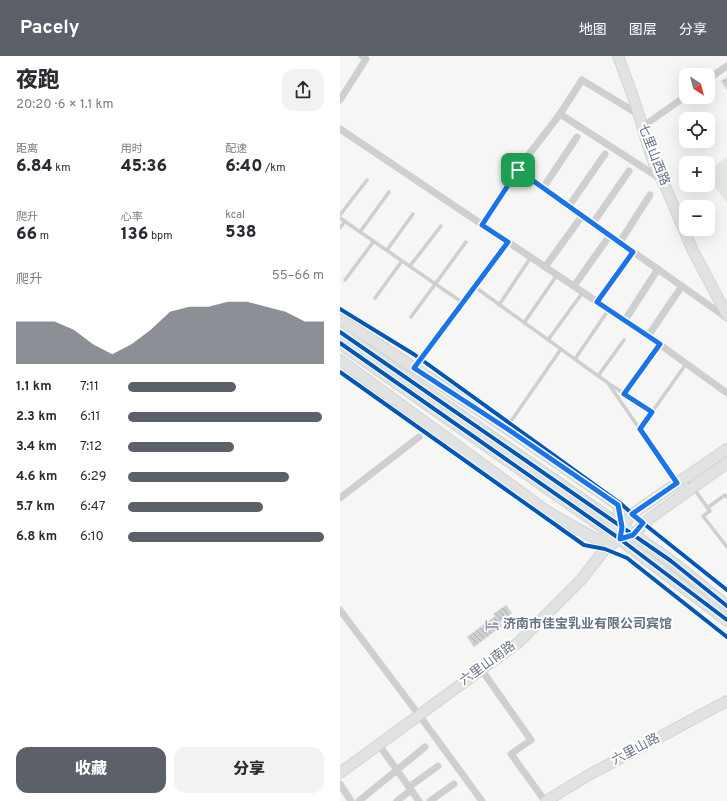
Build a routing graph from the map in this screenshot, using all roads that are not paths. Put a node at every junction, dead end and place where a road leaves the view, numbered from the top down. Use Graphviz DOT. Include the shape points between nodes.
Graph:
graph roads {
  1 [pos="362,56"];
  2 [pos="618,56"];
  3 [pos="727,66"];
  4 [pos="715,75"];
  5 [pos="340,100"];
  6 [pos="679,101"];
  7 [pos="560,114"];
  8 [pos="638,114"];
  9 [pos="642,127"];
  10 [pos="340,130"];
  11 [pos="577,137"];
  12 [pos="605,154"];
  13 [pos="518,170"];
  14 [pos="629,170"];
  15 [pos="661,179"];
  16 [pos="367,180"];
  17 [pos="543,188"];
  18 [pos="389,192"];
  19 [pos="650,195"];
  20 [pos="569,206"];
  21 [pos="414,214"];
  22 [pos="340,216"];
  23 [pos="582,216"];
  24 [pos="345,221"];
  25 [pos="593,223"];
  26 [pos="482,225"];
  27 [pos="441,226"];
  28 [pos="340,228"];
  29 [pos="360,232"];
  30 [pos="610,235"];
  31 [pos="374,241"];
  32 [pos="466,242"];
  33 [pos="508,242"];
  34 [pos="620,242"];
  35 [pos="387,250"];
  36 [pos="633,252"];
  37 [pos="531,257"];
  38 [pos="402,261"];
  39 [pos="410,266"];
  40 [pos="545,266"];
  41 [pos="658,269"];
  42 [pos="557,275"];
  43 [pos="345,280"];
  44 [pos="436,284"];
  45 [pos="574,286"];
  46 [pos="682,286"];
  47 [pos="475,287"];
  48 [pos="583,292"];
  49 [pos="375,298"];
  50 [pos="597,302"];
  51 [pos="463,303"];
  52 [pos="499,304"];
  53 [pos="609,309"];
  54 [pos="727,316"];
  55 [pos="411,317"];
  56 [pos="340,319"];
  57 [pos="625,320"];
  58 [pos="524,323"];
  59 [pos="340,332"];
  60 [pos="648,336"];
  61 [pos="548,340"];
  62 [pos="624,340"];
  63 [pos="340,343"];
  64 [pos="660,344"];
  65 [pos="561,349"];
  66 [pos="575,359"];
  67 [pos="340,360"];
  68 [pos="686,364"];
  69 [pos="414,368"];
  70 [pos="598,376"];
  71 [pos="608,384"];
  72 [pos="727,393"];
  73 [pos="624,394"];
  74 [pos="652,412"];
  75 [pos="507,428"];
  76 [pos="640,429"];
  77 [pos="418,437"];
  78 [pos="727,449"];
  79 [pos="727,463"];
  80 [pos="686,477"];
  81 [pos="677,483"];
  82 [pos="693,488"];
  83 [pos="727,497"];
  84 [pos="340,498"];
  85 [pos="707,508"];
  86 [pos="622,527"];
  87 [pos="633,535"];
  88 [pos="620,539"];
  89 [pos="727,547"];
  90 [pos="727,606"];
  91 [pos="340,610"];
  92 [pos="727,620"];
  93 [pos="481,669"];
  94 [pos="727,702"];
  95 [pos="419,715"];
  96 [pos="378,745"];
  97 [pos="425,747"];
  98 [pos="438,766"];
  99 [pos="396,770"];
  100 [pos="340,773"];
  101 [pos="340,784"];
  102 [pos="454,784"];
  103 [pos="410,789"];
  104 [pos="351,801"];
  105 [pos="359,801"];
  106 [pos="397,801"];
  107 [pos="419,801"];
  108 [pos="430,801"];
  109 [pos="482,801"];
  110 [pos="545,801"];
  1 -- 5 [label="street" via="366,59"];
  2 -- 8 [label="main road, 七里山西路"];
  3 -- 4 [label="street"];
  6 -- 9 [label="street"];
  7 -- 8 [label="street" via="582,80"];
  7 -- 13 [label="street"];
  7 -- 15 [label="street"];
  8 -- 9 [label="main road, 七里山西路"];
  9 -- 15 [label="main road, 七里山西路"];
  10 -- 26 [label="street"];
  11 -- 17 [label="street"];
  12 -- 20 [label="street"];
  13 -- 17 [label="street"];
  13 -- 26 [label="street"];
  14 -- 25 [label="street"];
  15 -- 54 [label="main road, 七里山西路" via="693,251"];
  16 -- 22 [label="lane"];
  17 -- 20 [label="street"];
  18 -- 29 [label="lane"];
  19 -- 34 [label="street"];
  20 -- 23 [label="street"];
  21 -- 35 [label="lane"];
  22 -- 24 [label="lane"];
  23 -- 25 [label="street"];
  23 -- 40 [label="street"];
  24 -- 28 [label="lane"];
  24 -- 29 [label="lane"];
  25 -- 30 [label="street"];
  26 -- 33 [label="street"];
  27 -- 39 [label="lane"];
  29 -- 31 [label="lane"];
  30 -- 34 [label="street"];
  30 -- 45 [label="street"];
  31 -- 35 [label="lane"];
  31 -- 43 [label="lane"];
  32 -- 44 [label="lane"];
  33 -- 37 [label="street"];
  33 -- 47 [label="lane"];
  34 -- 36 [label="street"];
  35 -- 38 [label="lane"];
  36 -- 41 [label="street"];
  36 -- 50 [label="street"];
  37 -- 40 [label="street"];
  37 -- 52 [label="lane"];
  38 -- 39 [label="lane"];
  38 -- 49 [label="lane"];
  39 -- 44 [label="lane"];
  40 -- 42 [label="street"];
  41 -- 46 [label="street"];
  41 -- 57 [label="street"];
  42 -- 45 [label="street"];
  42 -- 58 [label="lane"];
  44 -- 51 [label="lane"];
  44 -- 55 [label="lane"];
  45 -- 48 [label="street"];
  46 -- 54 [label="street"];
  46 -- 60 [label="street"];
  47 -- 51 [label="lane"];
  47 -- 52 [label="lane"];
  48 -- 50 [label="street"];
  48 -- 61 [label="lane"];
  50 -- 53 [label="street"];
  51 -- 69 [label="lane"];
  52 -- 58 [label="lane"];
  53 -- 57 [label="street"];
  53 -- 66 [label="lane"];
  56 -- 69 [label="main road"];
  57 -- 60 [label="street"];
  58 -- 61 [label="lane"];
  59 -- 86 [label="main road"];
  60 -- 64 [label="street"];
  61 -- 65 [label="lane"];
  62 -- 70 [label="lane"];
  63 -- 88 [label="main road"];
  64 -- 68 [label="street"];
  64 -- 73 [label="lane"];
  65 -- 66 [label="lane"];
  65 -- 75 [label="lane"];
  66 -- 70 [label="lane"];
  67 -- 88 [label="main road" via="548,512 596,540"];
  68 -- 72 [label="street"];
  68 -- 74 [label="lane"];
  69 -- 75 [label="main road"];
  70 -- 71 [label="lane"];
  71 -- 73 [label="lane"];
  71 -- 76 [label="lane"];
  73 -- 74 [label="lane"];
  74 -- 76 [label="lane"];
  75 -- 86 [label="main road" via="618,505"];
  76 -- 81 [label="lane"];
  77 -- 84 [label="street"];
  78 -- 80 [label="main road"];
  79 -- 82 [label="main road"];
  80 -- 81 [label="main road"];
  80 -- 82 [label="lane"];
  81 -- 86 [label="main road" via="632,514"];
  82 -- 85 [label="lane"];
  82 -- 87 [label="main road" via="643,523"];
  83 -- 85 [label="lane" via="725,495"];
  85 -- 89 [label="lane" via="710,511 703,516"];
  86 -- 87 [label="main road"];
  86 -- 88 [label="main road"];
  87 -- 88 [label="main road"];
  87 -- 90 [label="main road" via="671,561"];
  88 -- 92 [label="main road"];
  88 -- 93 [label="main road, 六里山南路" via="605,549 581,580 519,642"];
  91 -- 95 [label="street"];
  93 -- 95 [label="main road, 六里山南路"];
  93 -- 110 [label="street" via="531,740 511,754"];
  94 -- 110 [label="main road, 六里山路"];
  95 -- 96 [label="main road, 六里山南路"];
  95 -- 109 [label="street"];
  96 -- 99 [label="street"];
  96 -- 100 [label="main road, 六里山南路"];
  97 -- 99 [label="street"];
  98 -- 103 [label="street"];
  99 -- 103 [label="street"];
  99 -- 105 [label="street"];
  101 -- 104 [label="street"];
  102 -- 108 [label="street"];
  103 -- 106 [label="street"];
  103 -- 107 [label="street"];
}
